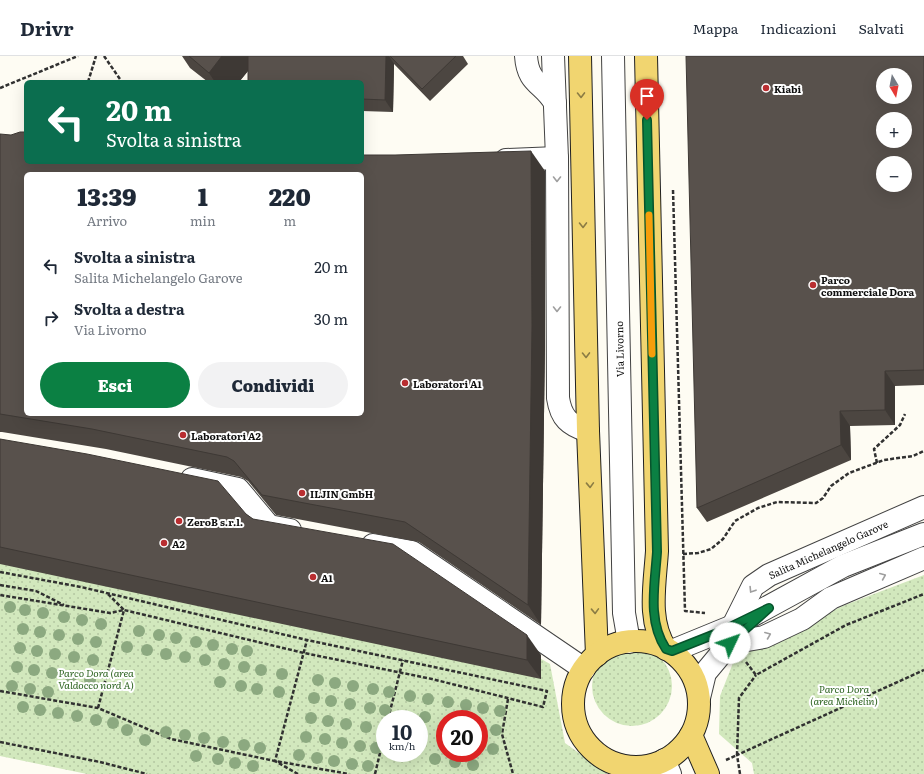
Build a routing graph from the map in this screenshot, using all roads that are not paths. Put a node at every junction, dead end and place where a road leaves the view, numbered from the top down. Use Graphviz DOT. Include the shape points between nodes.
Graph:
graph roads {
  1 [pos="526,56"];
  2 [pos="553,56"];
  3 [pos="580,56"];
  4 [pos="613,56"];
  5 [pos="646,56"];
  6 [pos="555,103"];
  7 [pos="557,158"];
  8 [pos="487,160"];
  9 [pos="588,431"];
  10 [pos="171,475"];
  11 [pos="924,507"];
  12 [pos="306,533"];
  13 [pos="924,534"];
  14 [pos="352,541"];
  15 [pos="924,558"];
  16 [pos="732,634"];
  17 [pos="629,642"];
  18 [pos="669,650"];
  19 [pos="590,662"];
  20 [pos="699,698"];
  21 [pos="691,735"];
  22 [pos="667,767"];
  23 [pos="626,770"];
  24 [pos="708,774"];
  1 -- 6 [label="street" via="530,74"];
  2 -- 6 [label="street"];
  3 -- 9 [label="main road, one-way"];
  4 -- 17 [label="street, Via Livorno" via="624,613"];
  5 -- 18 [label="main road" via="657,552 654,611 656,629"];
  6 -- 7 [label="street"];
  7 -- 8 [label="street"];
  7 -- 9 [label="street, one-way" via="558,398 560,411 574,427"];
  9 -- 19 [label="main road, one-way"];
  10 -- 12 [label="street" via="238,489 269,526"];
  11 -- 16 [label="street, Salita Michelangelo Garove, one-way" via="769,576 753,586"];
  13 -- 16 [label="street, Salita Michelangelo Garove" via="843,566 769,608"];
  14 -- 19 [label="street" via="412,552"];
  16 -- 15 [label="street, Salita Michelangelo Garove, one-way" via="764,637 802,619 832,598"];
  16 -- 18 [label="street, Salita Michelangelo Garove"];
  16 -- 20 [label="street, Salita Michelangelo Garove" via="705,673"];
  17 -- 18 [label="main road" via="644,642"];
  17 -- 19 [label="main road" via="614,645"];
  18 -- 20 [label="main road" via="683,661 688,669"];
  19 -- 23 [label="main road" via="576,684 573,700 574,717 579,733 602,757"];
  20 -- 21 [label="main road" via="697,719"];
  21 -- 22 [label="main road"];
  21 -- 24 [label="main road"];
  22 -- 23 [label="main road" via="650,766"];
}
